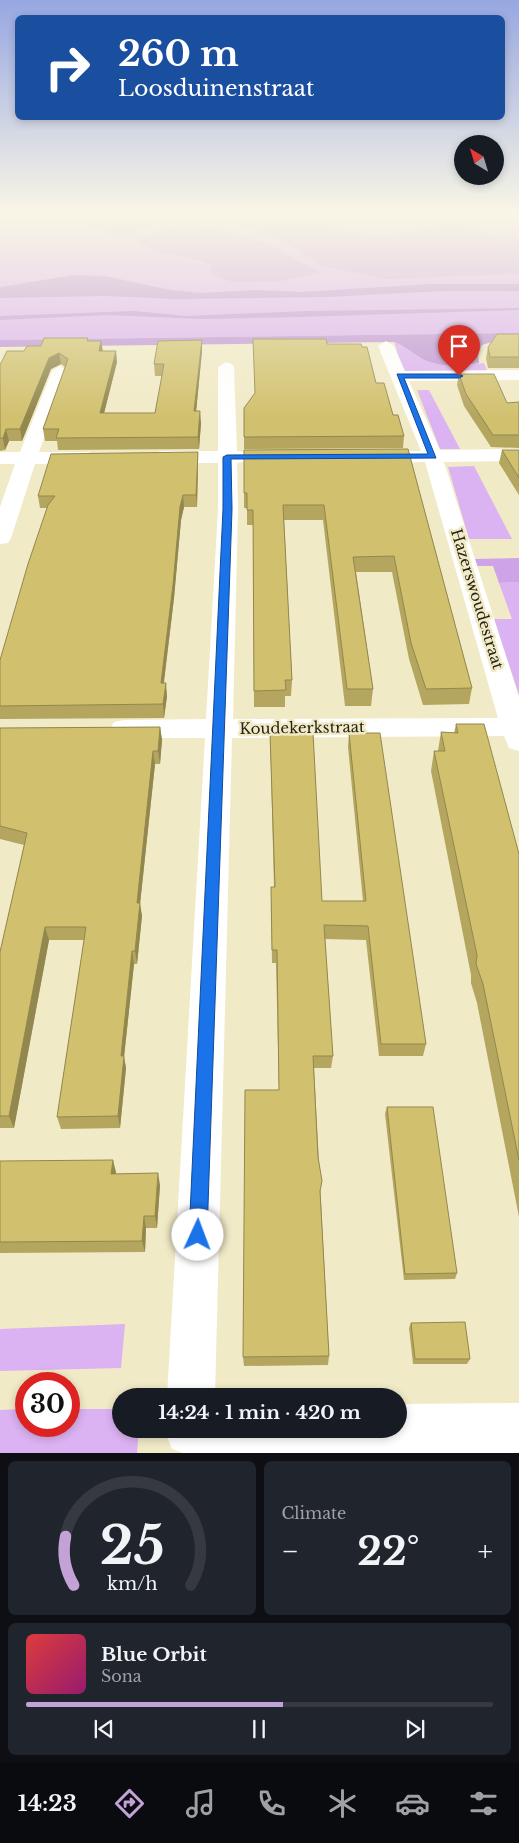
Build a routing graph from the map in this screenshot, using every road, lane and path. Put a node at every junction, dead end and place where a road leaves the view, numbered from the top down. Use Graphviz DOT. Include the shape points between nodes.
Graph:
graph roads {
  1 [pos="386,346"];
  2 [pos="226,367"];
  3 [pos="60,371"];
  4 [pos="519,375"];
  5 [pos="400,376"];
  6 [pos="519,456"];
  7 [pos="227,457"];
  8 [pos="266,457"];
  9 [pos="354,457"];
  10 [pos="433,457"];
  11 [pos="0,458"];
  12 [pos="27,458"];
  13 [pos="103,458"];
  14 [pos="141,458"];
  15 [pos="0,538"];
  16 [pos="217,728"];
  17 [pos="101,730"];
  18 [pos="517,734"];
  19 [pos="192,1388"];
  20 [pos="407,1428"];
  21 [pos="519,1428"];
  1 -- 5 [label="street, Hazerswoudestraat"];
  2 -- 7 [label="street"];
  3 -- 12 [label="street"];
  4 -- 5 [label="street"];
  5 -- 10 [label="street, Hazerswoudestraat"];
  6 -- 10 [label="street"];
  7 -- 8 [label="street"];
  7 -- 14 [label="street"];
  7 -- 16 [label="street" via="228,509"];
  9 -- 10 [label="street"];
  10 -- 18 [label="street, Hazerswoudestraat"];
  11 -- 12 [label="street"];
  12 -- 13 [label="street"];
  12 -- 15 [label="street"];
  16 -- 17 [label="street, Koudekerkstraat"];
  16 -- 18 [label="street, Koudekerkstraat"];
  16 -- 19 [label="street"];
  20 -- 21 [label="street"];
}
